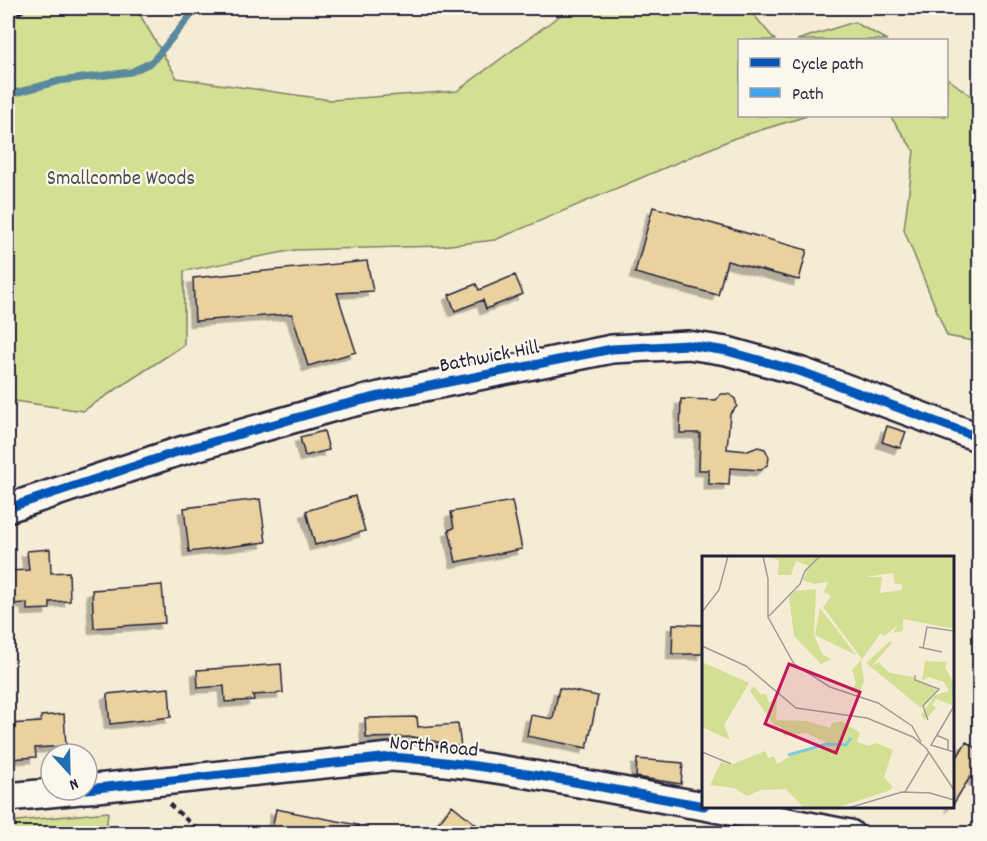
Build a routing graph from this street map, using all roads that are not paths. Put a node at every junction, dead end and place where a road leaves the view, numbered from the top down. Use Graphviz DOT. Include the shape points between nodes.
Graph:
graph roads {
  1 [pos="980,438"];
  2 [pos="8,508"];
  3 [pos="99,788"];
  4 [pos="39,794"];
  5 [pos="8,797"];
  6 [pos="702,806"];
  7 [pos="714,808"];
  8 [pos="850,834"];
  1 -- 2 [label="street, Bathwick Hill" via="802,372 728,351 688,345 650,346 612,349 380,396 174,453"];
  3 -- 6 [label="street, North Road" via="391,757 487,768"];
  4 -- 5 [label="street"];
  7 -- 8 [label="street, North Road"];
}
